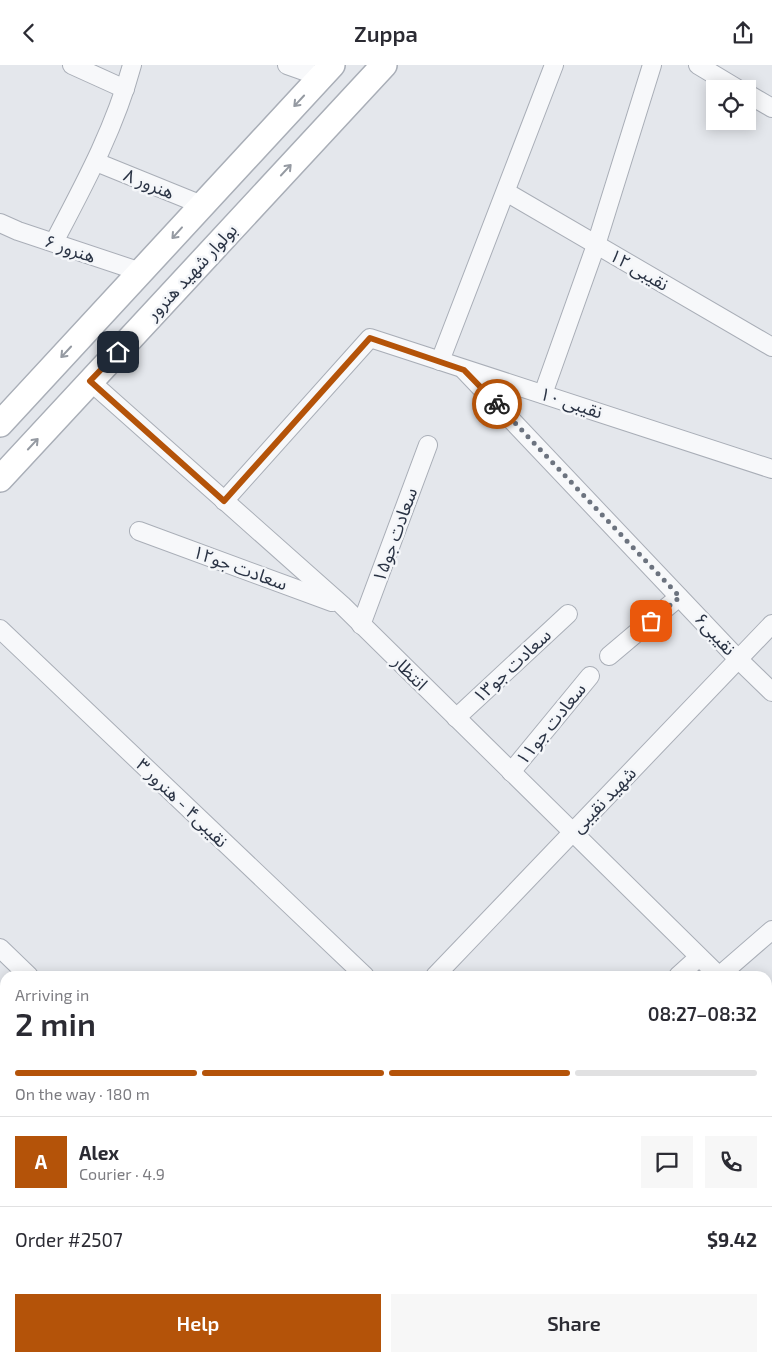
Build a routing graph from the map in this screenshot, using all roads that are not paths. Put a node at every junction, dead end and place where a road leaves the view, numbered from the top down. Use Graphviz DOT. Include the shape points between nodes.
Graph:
graph roads {
  1 [pos="72,65"];
  2 [pos="132,65"];
  3 [pos="287,65"];
  4 [pos="384,65"];
  5 [pos="554,65"];
  6 [pos="652,65"];
  7 [pos="698,65"];
  8 [pos="326,71"];
  9 [pos="723,80"];
  10 [pos="125,89"];
  11 [pos="756,99"];
  12 [pos="772,108"];
  13 [pos="96,162"];
  14 [pos="239,166"];
  15 [pos="266,192"];
  16 [pos="506,192"];
  17 [pos="202,205"];
  18 [pos="0,223"];
  19 [pos="54,242"];
  20 [pos="596,245"];
  21 [pos="142,273"];
  22 [pos="772,347"];
  23 [pos="440,361"];
  24 [pos="464,370"];
  25 [pos="90,381"];
  26 [pos="543,394"];
  27 [pos="0,424"];
  28 [pos="428,445"];
  29 [pos="772,469"];
  30 [pos="0,479"];
  31 [pos="224,501"];
  32 [pos="139,531"];
  33 [pos="680,597"];
  34 [pos="342,605"];
  35 [pos="568,614"];
  36 [pos="772,624"];
  37 [pos="361,625"];
  38 [pos="0,629"];
  39 [pos="609,656"];
  40 [pos="738,659"];
  41 [pos="590,676"];
  42 [pos="772,692"];
  43 [pos="456,718"];
  44 [pos="511,772"];
  45 [pos="572,833"];
  46 [pos="772,930"];
  47 [pos="0,948"];
  48 [pos="699,957"];
  49 [pos="24,971"];
  50 [pos="360,971"];
  51 [pos="440,971"];
  52 [pos="684,971"];
  53 [pos="714,971"];
  54 [pos="725,971"];
  1 -- 10 [label="street"];
  2 -- 10 [label="street"];
  3 -- 8 [label="street"];
  15 -- 4 [label="main road, بولوار شهید هنرور, one-way"];
  5 -- 16 [label="street"];
  6 -- 20 [label="street"];
  7 -- 9 [label="street"];
  8 -- 14 [label="main road, بولوار شهید هنرور, one-way"];
  10 -- 13 [label="street"];
  11 -- 12 [label="street"];
  13 -- 17 [label="street, هنرور ۸"];
  13 -- 19 [label="street"];
  14 -- 15 [label="main road"];
  14 -- 17 [label="main road, بولوار شهید هنرور"];
  15 -- 25 [label="main road, بولوار شهید هنرور"];
  16 -- 20 [label="street, نقیبی ۱۲"];
  16 -- 23 [label="street"];
  17 -- 21 [label="main road, بولوار شهید هنرور, one-way"];
  18 -- 19 [label="street, هنرور ۶"];
  19 -- 21 [label="street, هنرور ۶"];
  20 -- 22 [label="street, نقیبی ۱۲"];
  20 -- 26 [label="street"];
  21 -- 27 [label="main road, بولوار شهید هنرور, one-way"];
  23 -- 24 [label="street, نقیبی ۱۰"];
  23 -- 31 [label="street, نقیبی ۱۰" via="370,338"];
  24 -- 26 [label="street, نقیبی ۱۰"];
  24 -- 33 [label="street, نقیبی۶"];
  30 -- 25 [label="main road, بولوار شهید هنرور, one-way"];
  25 -- 31 [label="street, انتظار"];
  26 -- 29 [label="street, نقیبی ۱۰"];
  28 -- 37 [label="street, سعادت جو۱۵"];
  31 -- 34 [label="street, انتظار"];
  32 -- 34 [label="street, سعادت جو۱۲"];
  33 -- 39 [label="street"];
  33 -- 40 [label="street, نقیبی۶"];
  34 -- 37 [label="street, انتظار"];
  35 -- 43 [label="street, سعادت جو۱۳"];
  36 -- 40 [label="street, شهید نقیبی"];
  37 -- 43 [label="street, انتظار"];
  38 -- 50 [label="street, نقیبی۴ - هنرور ۳"];
  40 -- 42 [label="street, نقیبی۶"];
  40 -- 45 [label="street, شهید نقیبی"];
  41 -- 44 [label="street, سعادت جو۱۱"];
  43 -- 44 [label="street, انتظار"];
  44 -- 45 [label="street, انتظار"];
  45 -- 48 [label="street, انتظار"];
  45 -- 51 [label="street, شهید نقیبی"];
  46 -- 54 [label="street"];
  47 -- 49 [label="street"];
  48 -- 52 [label="street"];
  48 -- 53 [label="street, انتظار"];
}
